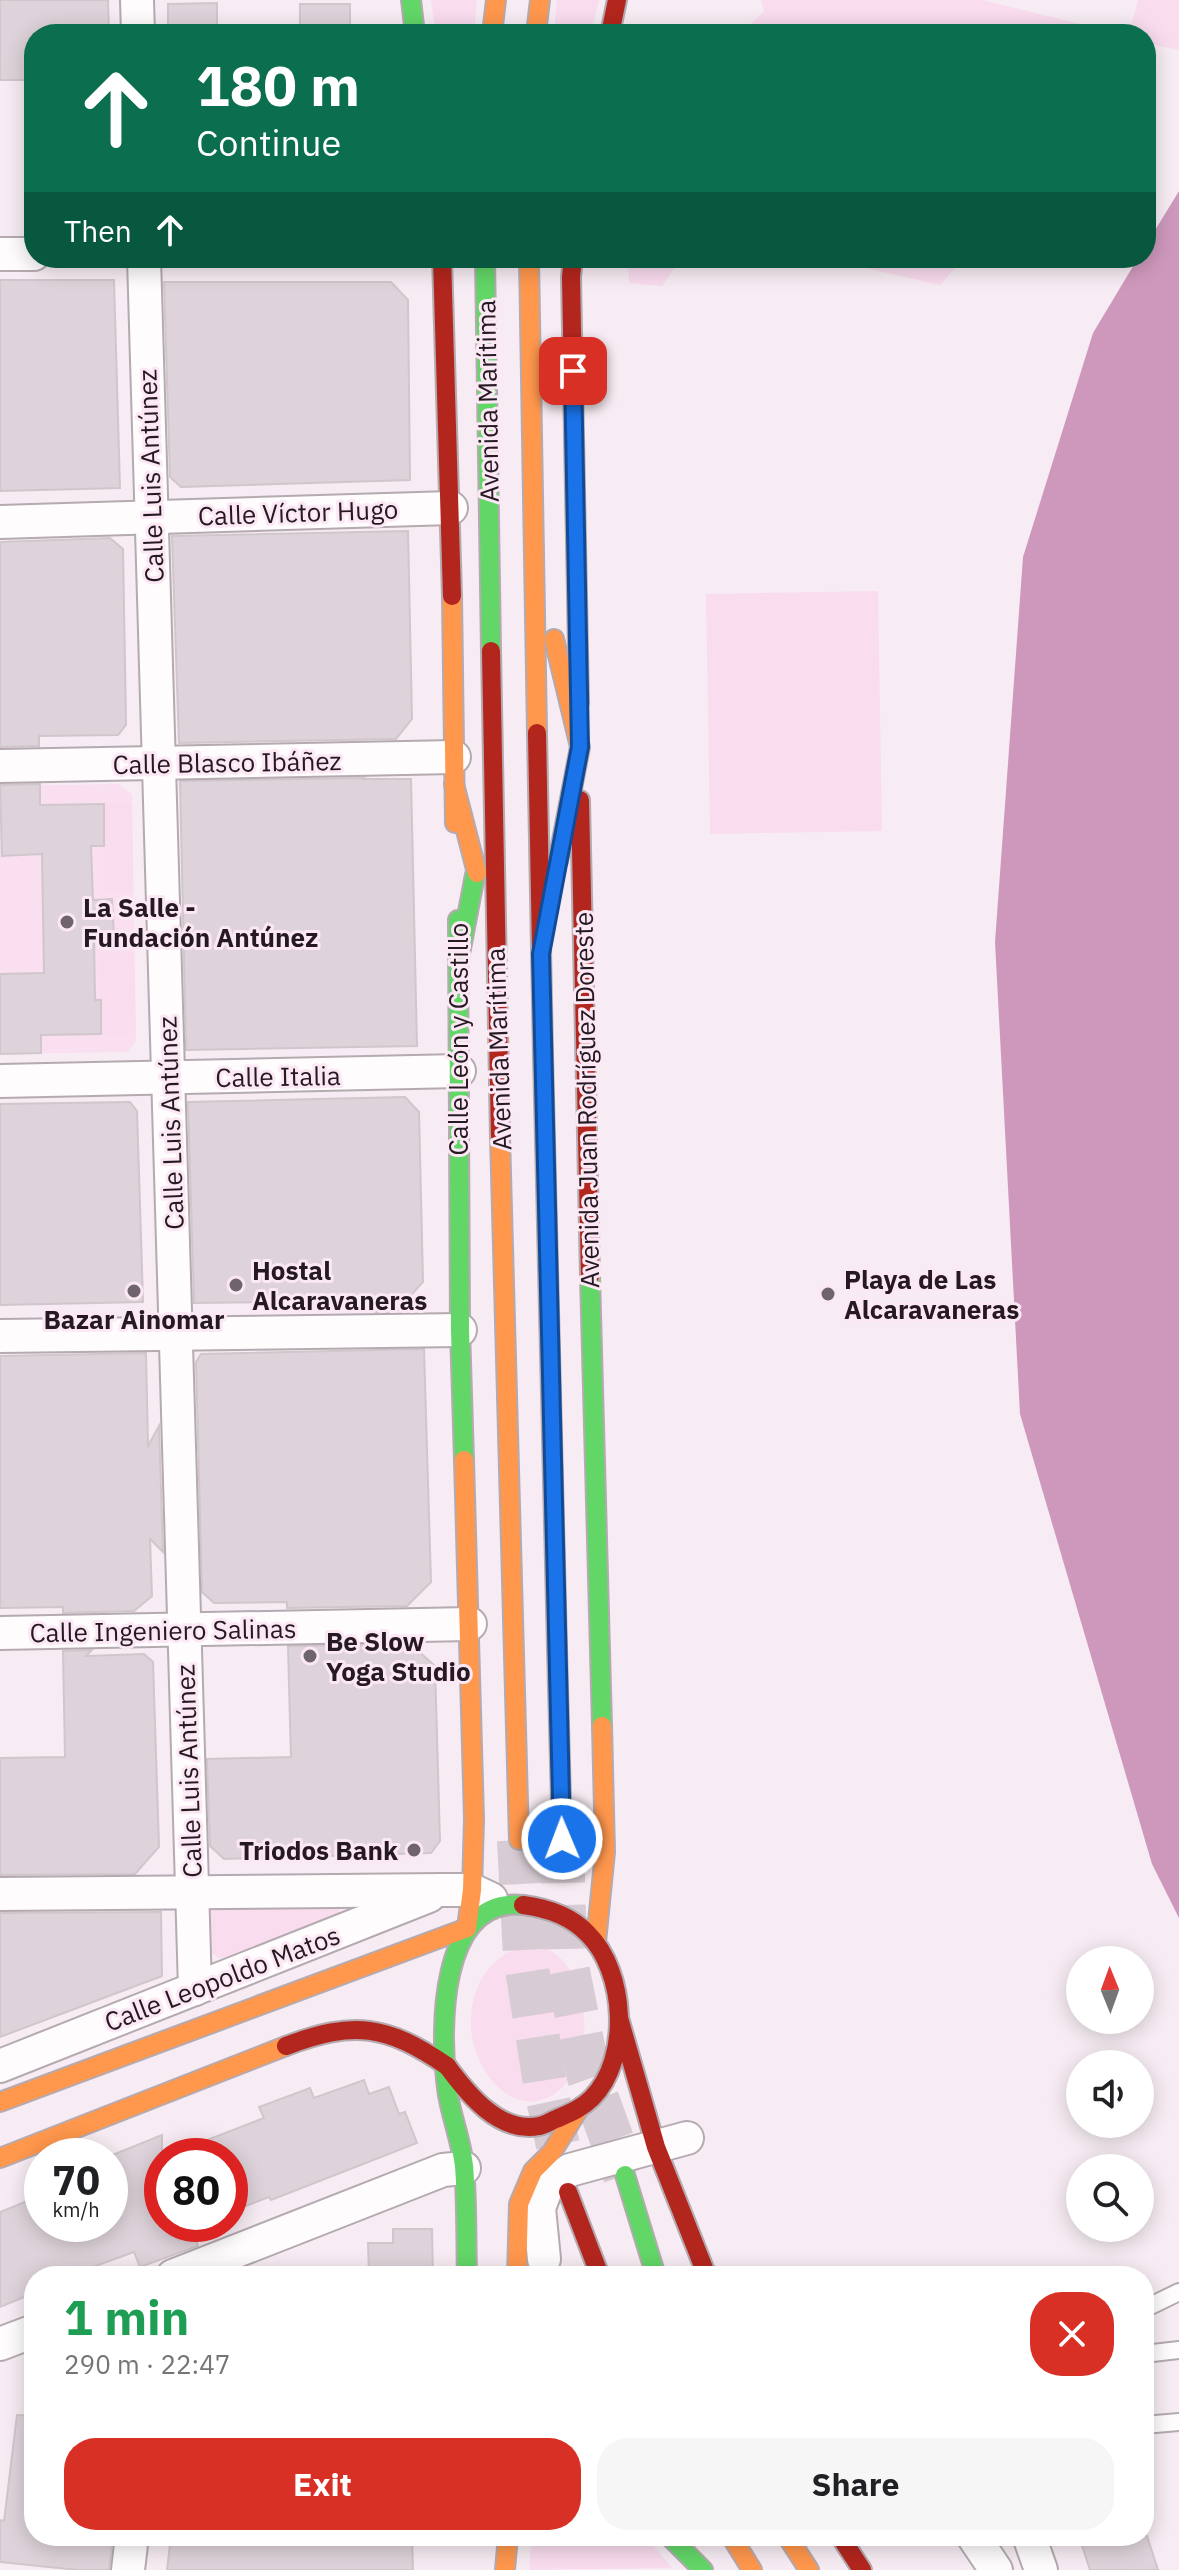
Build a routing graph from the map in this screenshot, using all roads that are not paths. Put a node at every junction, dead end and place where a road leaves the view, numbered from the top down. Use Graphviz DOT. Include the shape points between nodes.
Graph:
graph roads {
  1 [pos="137,0"];
  2 [pos="411,0"];
  3 [pos="496,0"];
  4 [pos="540,0"];
  5 [pos="617,0"];
  6 [pos="138,24"];
  7 [pos="414,24"];
  8 [pos="493,24"];
  9 [pos="537,24"];
  10 [pos="612,24"];
  11 [pos="0,254"];
  12 [pos="24,254"];
  13 [pos="144,268"];
  14 [pos="442,268"];
  15 [pos="485,268"];
  16 [pos="529,268"];
  17 [pos="572,268"];
  18 [pos="451,508"];
  19 [pos="152,517"];
  20 [pos="0,522"];
  21 [pos="535,557"];
  22 [pos="580,747"];
  23 [pos="159,763"];
  24 [pos="0,766"];
  25 [pos="454,770"];
  26 [pos="492,783"];
  27 [pos="476,870"];
  28 [pos="541,954"];
  29 [pos="495,958"];
  30 [pos="459,959"];
  31 [pos="459,1071"];
  32 [pos="168,1078"];
  33 [pos="0,1081"];
  34 [pos="460,1330"];
  35 [pos="176,1334"];
  36 [pos="0,1336"];
  37 [pos="470,1624"];
  38 [pos="184,1630"];
  39 [pos="0,1633"];
  40 [pos="562,1839"];
  41 [pos="519,1840"];
  42 [pos="457,1890"];
  43 [pos="192,1891"];
  44 [pos="0,1894"];
  45 [pos="501,1904"];
  46 [pos="467,1928"];
  47 [pos="596,1942"];
  48 [pos="195,1989"];
  49 [pos="619,2018"];
  50 [pos="0,2066"];
  51 [pos="447,2066"];
  52 [pos="0,2102"];
  53 [pos="578,2110"];
  54 [pos="687,2138"];
  55 [pos="656,2147"];
  56 [pos="462,2154"];
  57 [pos="0,2158"];
  58 [pos="625,2175"];
  59 [pos="568,2192"];
  60 [pos="544,2259"];
  61 [pos="198,2266"];
  62 [pos="467,2266"];
  63 [pos="517,2266"];
  64 [pos="596,2266"];
  65 [pos="653,2266"];
  66 [pos="703,2266"];
  67 [pos="1179,2292"];
  68 [pos="1154,2304"];
  69 [pos="24,2335"];
  70 [pos="0,2344"];
  71 [pos="1179,2350"];
  72 [pos="1154,2353"];
  73 [pos="1179,2422"];
  74 [pos="1154,2424"];
  75 [pos="131,2546"];
  76 [pos="507,2546"];
  77 [pos="679,2546"];
  78 [pos="737,2546"];
  79 [pos="793,2546"];
  80 [pos="846,2546"];
  81 [pos="980,2546"];
  82 [pos="1033,2546"];
  83 [pos="128,2570"];
  84 [pos="505,2570"];
  85 [pos="703,2570"];
  86 [pos="752,2570"];
  87 [pos="809,2570"];
  88 [pos="862,2570"];
  89 [pos="996,2570"];
  90 [pos="1041,2570"];
  1 -- 6 [label="street"];
  2 -- 7 [label="main road"];
  3 -- 8 [label="main road"];
  4 -- 9 [label="main road"];
  5 -- 10 [label="main road"];
  11 -- 12 [label="street"];
  13 -- 19 [label="street, Calle Luis Antúnez"];
  14 -- 18 [label="main road, Calle León y Castillo"];
  15 -- 26 [label="main road, Avenida Marítima"];
  16 -- 21 [label="main road, Avenida Marítima"];
  17 -- 22 [label="main road, Avenida Juan Rodríguez Doreste"];
  18 -- 19 [label="street, Calle Víctor Hugo"];
  18 -- 25 [label="main road, Calle León y Castillo"];
  19 -- 20 [label="street, Calle Víctor Hugo"];
  19 -- 23 [label="street, Calle Luis Antúnez"];
  21 -- 22 [label="main road"];
  21 -- 28 [label="main road, Avenida Marítima"];
  22 -- 28 [label="main road"];
  22 -- 47 [label="main road, Avenida Juan Rodríguez Doreste" via="605,1852"];
  23 -- 24 [label="street, Calle Blasco Ibáñez"];
  23 -- 25 [label="street, Calle Blasco Ibáñez"];
  23 -- 32 [label="street, Calle Luis Antúnez"];
  25 -- 27 [label="main road"];
  25 -- 30 [label="main road, Calle León y Castillo"];
  26 -- 27 [label="main road"];
  26 -- 29 [label="main road, Avenida Marítima"];
  27 -- 29 [label="main road"];
  27 -- 30 [label="main road"];
  28 -- 40 [label="main road, Avenida Marítima"];
  29 -- 41 [label="main road, Avenida Marítima"];
  30 -- 31 [label="main road, Calle León y Castillo"];
  31 -- 32 [label="street, Calle Italia"];
  31 -- 34 [label="main road, Calle León y Castillo"];
  32 -- 33 [label="street, Calle Italia"];
  32 -- 35 [label="street, Calle Luis Antúnez"];
  34 -- 35 [label="street"];
  34 -- 37 [label="main road, Calle León y Castillo"];
  35 -- 36 [label="street"];
  35 -- 38 [label="street, Calle Luis Antúnez"];
  37 -- 38 [label="street, Calle Ingeniero Salinas"];
  37 -- 42 [label="main road, Calle León y Castillo" via="474,1819"];
  38 -- 39 [label="street, Calle Ingeniero Salinas"];
  38 -- 43 [label="street, Calle Luis Antúnez"];
  42 -- 43 [label="street"];
  42 -- 45 [label="street"];
  42 -- 46 [label="main road, Calle León y Castillo"];
  42 -- 48 [label="street, Calle Leopoldo Matos"];
  43 -- 44 [label="street"];
  43 -- 48 [label="street, Calle Luis Antúnez"];
  45 -- 46 [label="main road"];
  45 -- 47 [label="main road" via="557,1912"];
  46 -- 51 [label="main road" via="450,1978"];
  46 -- 52 [label="main road"];
  47 -- 49 [label="main road" via="609,1964"];
  48 -- 50 [label="street, Calle Leopoldo Matos"];
  49 -- 53 [label="main road" via="610,2071 595,2096"];
  49 -- 55 [label="main road"];
  51 -- 53 [label="main road" via="479,2105 502,2119 537,2127"];
  51 -- 56 [label="main road" via="447,2090"];
  51 -- 57 [label="main road" via="414,2043 377,2029 347,2028 310,2037"];
  53 -- 63 [label="main road" via="552,2152 533,2171 519,2204"];
  54 -- 55 [label="street"];
  55 -- 60 [label="street" via="570,2170 548,2184 539,2208"];
  55 -- 66 [label="main road"];
  56 -- 61 [label="street" via="443,2170"];
  56 -- 62 [label="main road"];
  58 -- 65 [label="main road"];
  59 -- 64 [label="main road"];
  67 -- 68 [label="lane"];
  69 -- 70 [label="street"];
  71 -- 72 [label="lane"];
  73 -- 74 [label="lane"];
  75 -- 83 [label="street"];
  76 -- 84 [label="main road"];
  77 -- 85 [label="main road"];
  78 -- 86 [label="main road"];
  79 -- 87 [label="main road"];
  80 -- 88 [label="main road"];
  81 -- 89 [label="street"];
  82 -- 90 [label="street"];
}
